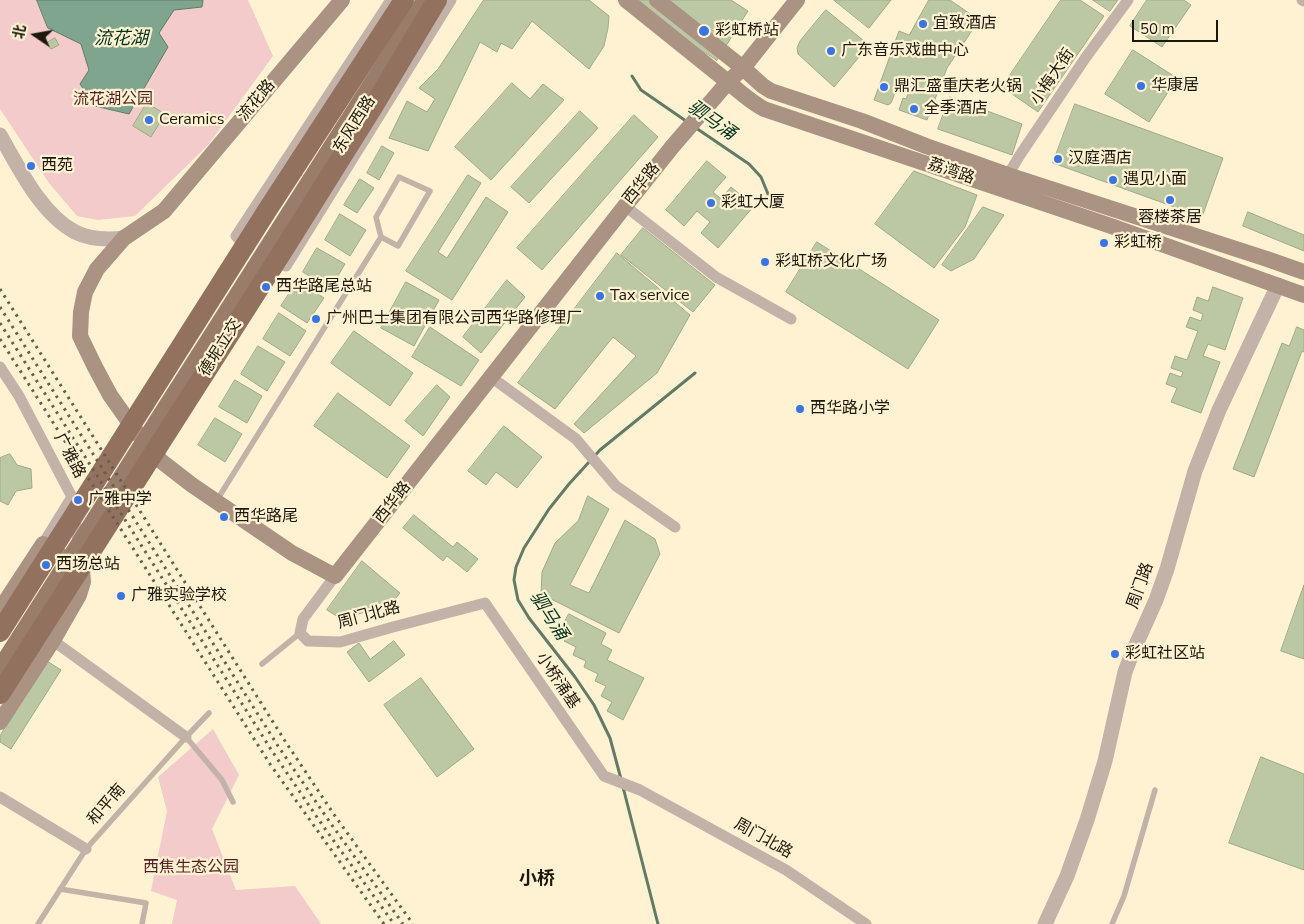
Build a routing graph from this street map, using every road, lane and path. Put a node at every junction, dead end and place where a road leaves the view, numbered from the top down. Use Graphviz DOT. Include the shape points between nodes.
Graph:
graph roads {
  1 [pos="342,0"];
  2 [pos="391,0"];
  3 [pos="404,0"];
  4 [pos="414,0"];
  5 [pos="426,0"];
  6 [pos="437,0"];
  7 [pos="451,0"];
  8 [pos="626,0"];
  9 [pos="657,0"];
  10 [pos="797,0"];
  11 [pos="1128,0"];
  12 [pos="395,39"];
  13 [pos="743,68"];
  14 [pos="728,82"];
  15 [pos="771,91"];
  16 [pos="764,108"];
  17 [pos="0,135"];
  18 [pos="1008,175"];
  19 [pos="625,206"];
  20 [pos="381,237"];
  21 [pos="124,238"];
  22 [pos="1287,266"];
  23 [pos="1304,272"];
  24 [pos="1278,286"];
  25 [pos="1304,295"];
  26 [pos="791,319"];
  27 [pos="0,367"];
  28 [pos="491,377"];
  29 [pos="137,459"];
  30 [pos="75,502"];
  31 [pos="216,502"];
  32 [pos="99,527"];
  33 [pos="675,527"];
  34 [pos="43,544"];
  35 [pos="82,570"];
  36 [pos="336,576"];
  37 [pos="3,600"];
  38 [pos="485,603"];
  39 [pos="0,632"];
  40 [pos="300,633"];
  41 [pos="52,642"];
  42 [pos="0,657"];
  43 [pos="262,664"];
  44 [pos="0,670"];
  45 [pos="0,694"];
  46 [pos="209,713"];
  47 [pos="0,722"];
  48 [pos="186,737"];
  49 [pos="604,776"];
  50 [pos="1155,790"];
  51 [pos="0,797"];
  52 [pos="233,802"];
  53 [pos="86,849"];
  54 [pos="60,889"];
  55 [pos="38,924"];
  56 [pos="142,924"];
  57 [pos="866,924"];
  58 [pos="1045,924"];
  59 [pos="1112,924"];
  1 -- 21 [label="main road, 流花路" via="164,211"];
  2 -- 7 [label="street, 东风西路" via="236,236 250,251 286,266"];
  3 -- 30 [label="highway, 德坭立交"];
  4 -- 12 [label="main road"];
  5 -- 12 [label="main road"];
  6 -- 29 [label="highway, 德坭立交" via="341,158"];
  8 -- 14 [label="main road, 荔湾路"];
  9 -- 13 [label="main road, 荔湾路"];
  10 -- 13 [label="main road"];
  11 -- 18 [label="street, 小梅大街"];
  12 -- 29 [label="main road, 德坭立交"];
  13 -- 14 [label="main road"];
  13 -- 15 [label="main road, 荔湾路"];
  14 -- 16 [label="main road, 荔湾路"];
  14 -- 19 [label="main road, 西华路"];
  15 -- 16 [label="main road"];
  15 -- 18 [label="main road, 荔湾路"];
  16 -- 24 [label="main road, 荔湾路"];
  17 -- 21 [label="street" via="21,172 60,222 93,238"];
  18 -- 22 [label="main road, 荔湾路"];
  19 -- 26 [label="street" via="716,277"];
  19 -- 28 [label="main road, 西华路"];
  20 -- 20 [label="lane" via="398,246 430,191 399,177 376,217"];
  20 -- 31 [label="lane"];
  21 -- 31 [label="main road, 流花路" via="97,269 85,292 80,336 106,388 134,430 161,461"];
  22 -- 23 [label="main road, 荔湾路"];
  22 -- 24 [label="street, 周门路"];
  24 -- 25 [label="main road, 荔湾路"];
  24 -- 58 [label="street, 周门路" via="1219,410 1195,471 1167,569 1125,672 1105,761 1086,820 1067,876"];
  27 -- 30 [label="street, 广雅路" via="19,396"];
  28 -- 33 [label="street" via="576,439 616,486"];
  28 -- 36 [label="main road, 西华路"];
  29 -- 30 [label="main road"];
  29 -- 32 [label="highway, 德坭立交"];
  29 -- 32 [label="main road"];
  29 -- 42 [label="main road, 德坭立交"];
  30 -- 34 [label="street"];
  30 -- 35 [label="street, 广雅路"];
  30 -- 39 [label="highway, 德坭立交"];
  31 -- 36 [label="main road" via="292,553"];
  32 -- 44 [label="main road, 德坭立交"];
  32 -- 45 [label="highway, 德坭立交"];
  34 -- 35 [label="main road"];
  34 -- 37 [label="main road"];
  35 -- 41 [label="main road" via="84,582 79,595"];
  36 -- 40 [label="street, 周门北路" via="302,619"];
  38 -- 40 [label="street, 周门北路" via="340,642 308,641"];
  38 -- 49 [label="street, 小桥涌基"];
  40 -- 43 [label="lane"];
  41 -- 47 [label="main road"];
  41 -- 48 [label="street"];
  46 -- 48 [label="lane, 和平南"];
  48 -- 52 [label="lane" via="222,780"];
  48 -- 53 [label="lane, 和平南"];
  49 -- 57 [label="street, 周门北路" via="640,790 786,870"];
  50 -- 59 [label="lane" via="1124,896"];
  51 -- 53 [label="street"];
  53 -- 54 [label="lane, 和平南"];
  54 -- 55 [label="lane, 和平南"];
  54 -- 56 [label="lane" via="146,903"];
}
